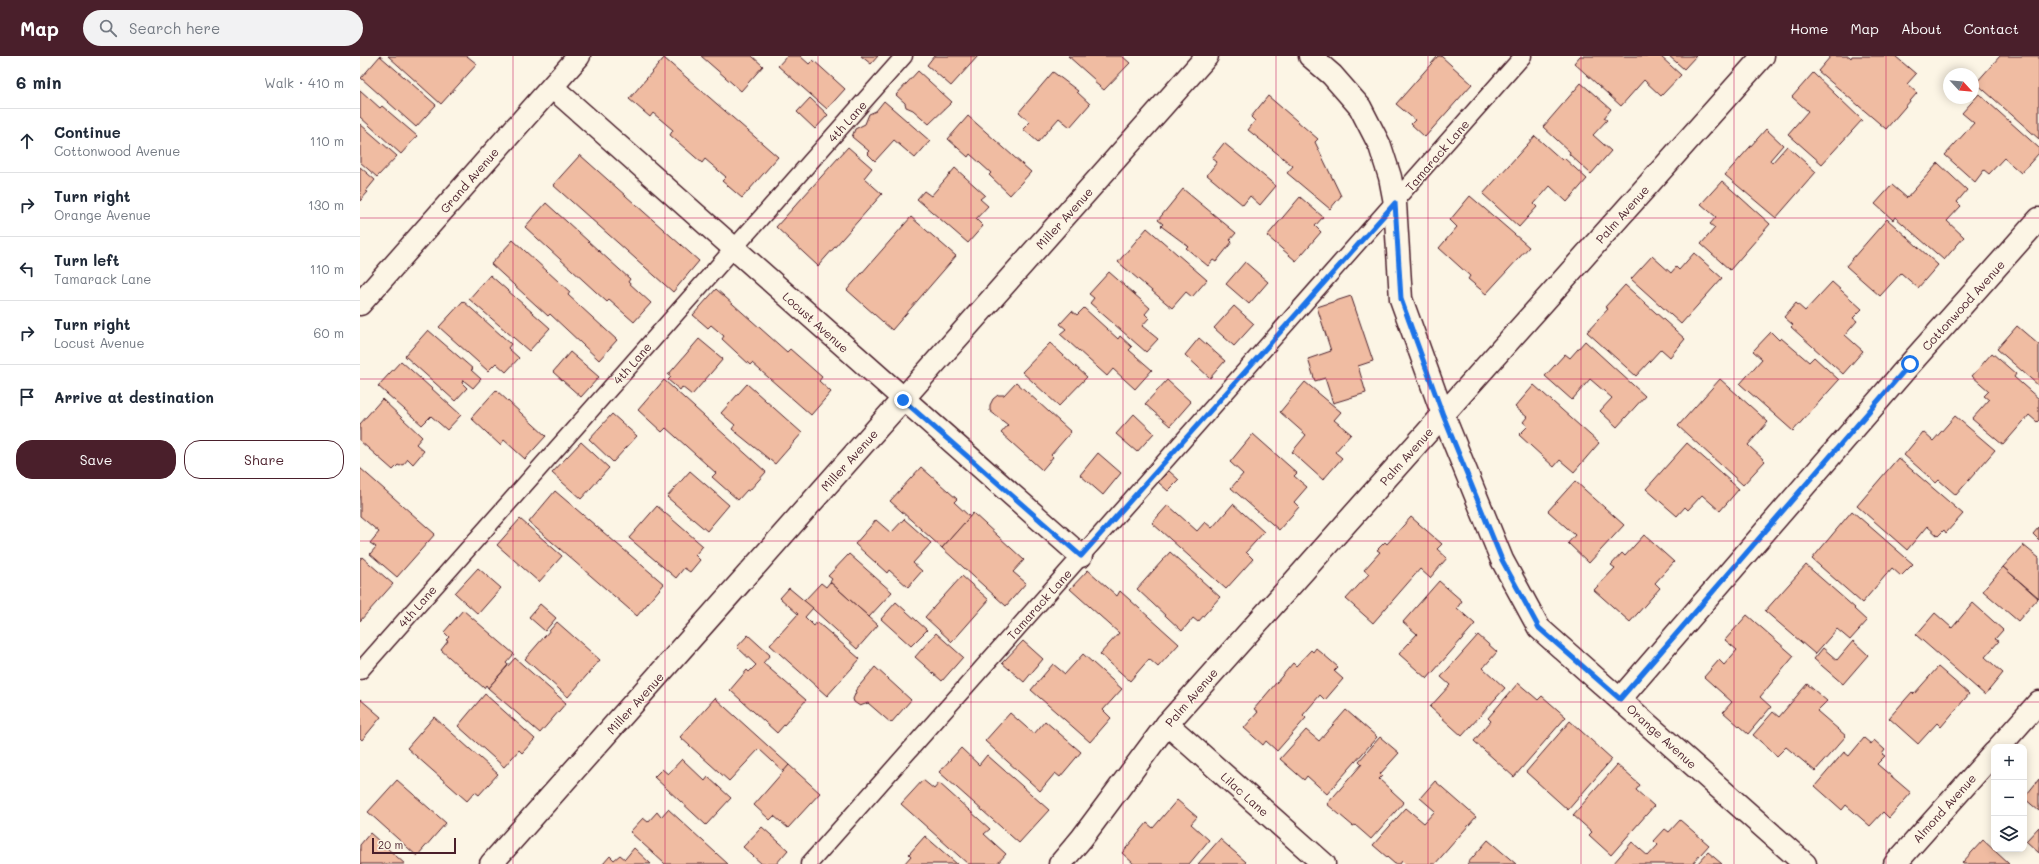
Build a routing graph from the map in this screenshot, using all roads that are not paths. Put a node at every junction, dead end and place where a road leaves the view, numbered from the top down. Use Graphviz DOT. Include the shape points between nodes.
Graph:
graph roads {
  1 [pos="579,56"];
  2 [pos="904,56"];
  3 [pos="1207,56"];
  4 [pos="1310,56"];
  5 [pos="1523,56"];
  6 [pos="1763,56"];
  7 [pos="552,87"];
  8 [pos="1395,203"];
  9 [pos="2039,219"];
  10 [pos="734,248"];
  11 [pos="360,304"];
  12 [pos="903,400"];
  13 [pos="1443,415"];
  14 [pos="1081,556"];
  15 [pos="360,671"];
  16 [pos="1620,699"];
  17 [pos="2039,702"];
  18 [pos="1167,724"];
  19 [pos="2002,744"];
  20 [pos="1991,756"];
  21 [pos="491,864"];
  22 [pos="809,864"];
  23 [pos="1060,864"];
  24 [pos="1324,864"];
  25 [pos="1805,864"];
  26 [pos="1895,864"];
  1 -- 7 [label="street, Grand Avenue"];
  2 -- 10 [label="lane, 4th Lane"];
  3 -- 12 [label="street, Miller Avenue"];
  4 -- 8 [label="street, Orange Avenue" via="1332,75 1360,107 1380,146"];
  5 -- 8 [label="lane, Tamarack Lane"];
  6 -- 13 [label="street, Palm Avenue"];
  7 -- 10 [label="street, Locust Avenue"];
  7 -- 11 [label="street, Grand Avenue"];
  8 -- 13 [label="street, Orange Avenue" via="1401,299"];
  8 -- 14 [label="lane, Tamarack Lane"];
  9 -- 16 [label="street, Cottonwood Avenue"];
  10 -- 12 [label="street, Locust Avenue"];
  10 -- 15 [label="lane, 4th Lane"];
  12 -- 14 [label="street, Locust Avenue"];
  12 -- 21 [label="street, Miller Avenue"];
  13 -- 16 [label="street, Orange Avenue" via="1502,560 1539,628"];
  13 -- 18 [label="street, Palm Avenue"];
  14 -- 22 [label="lane, Tamarack Lane"];
  16 -- 25 [label="street, Orange Avenue"];
  17 -- 19 [label="street"];
  18 -- 23 [label="street, Palm Avenue"];
  18 -- 24 [label="street, Lilac Lane"];
  20 -- 26 [label="street, Almond Avenue"];
}
